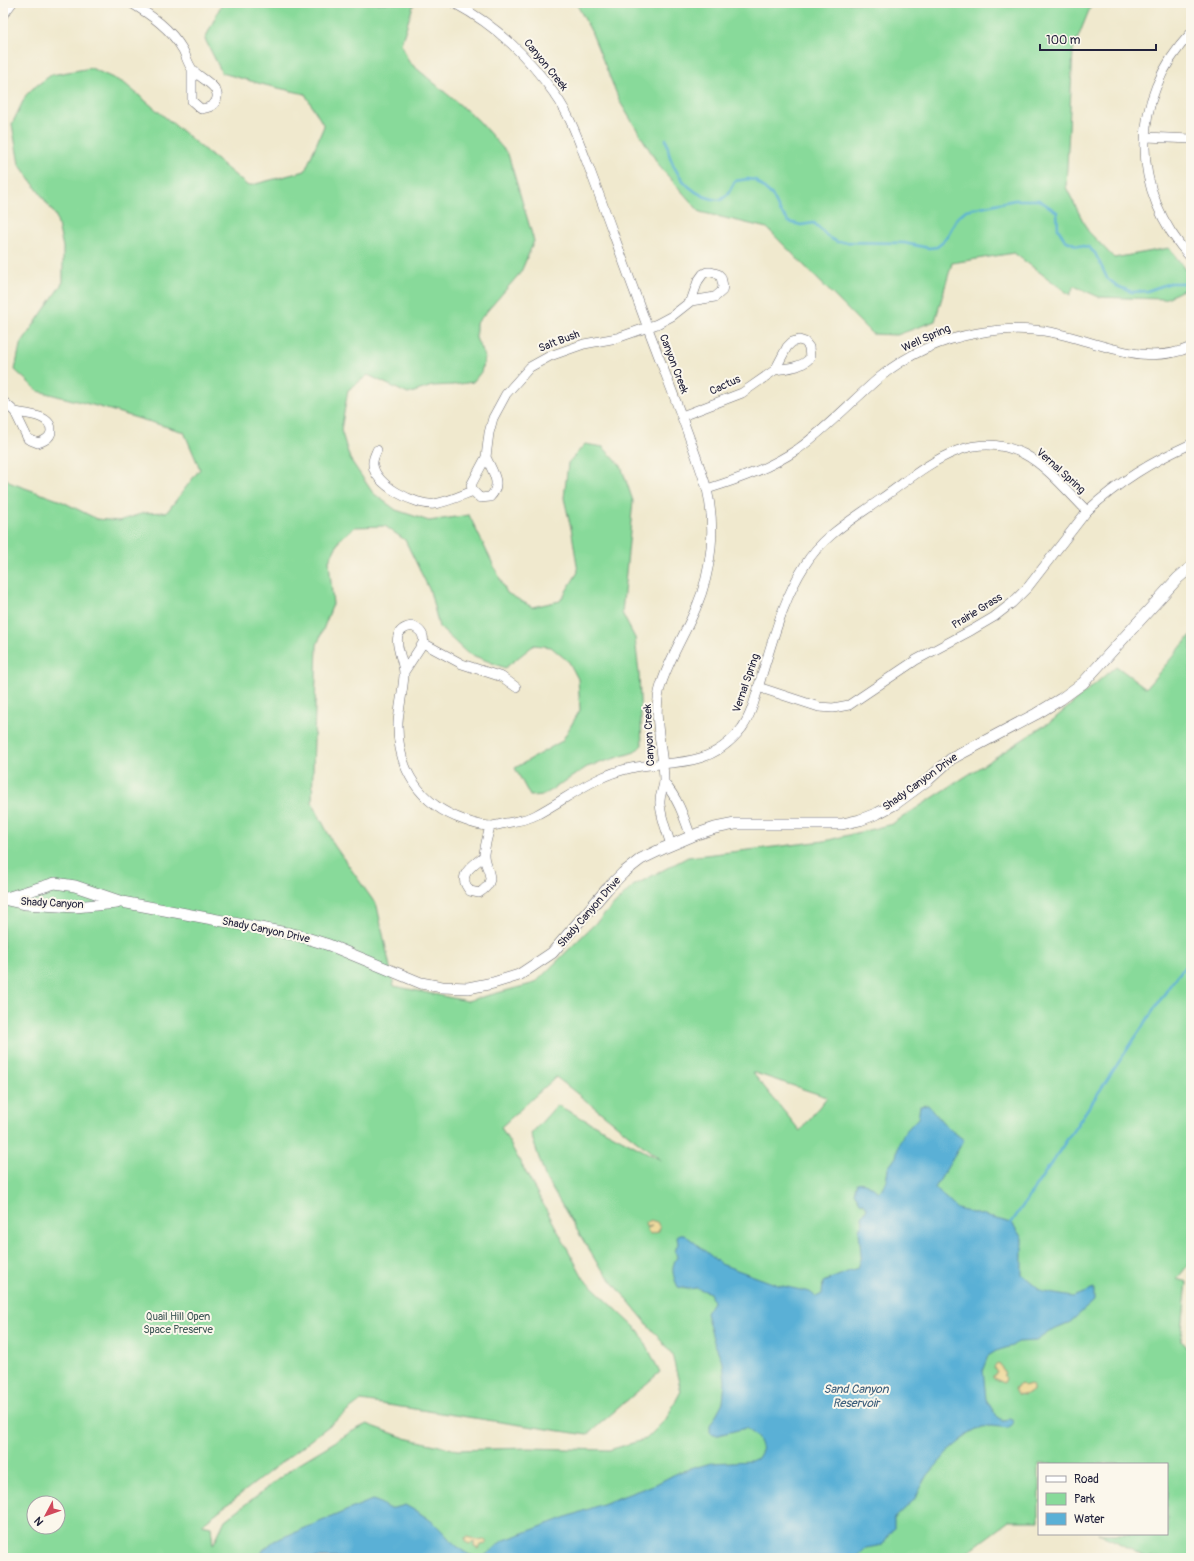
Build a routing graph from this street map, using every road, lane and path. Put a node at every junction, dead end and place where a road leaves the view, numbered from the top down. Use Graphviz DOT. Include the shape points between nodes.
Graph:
graph roads {
  1 [pos="12,3"];
  2 [pos="131,3"];
  3 [pos="454,3"];
  4 [pos="3,16"];
  5 [pos="1191,33"];
  6 [pos="192,70"];
  7 [pos="1146,137"];
  8 [pos="1191,139"];
  9 [pos="1191,258"];
  10 [pos="691,302"];
  11 [pos="647,328"];
  12 [pos="1191,347"];
  13 [pos="775,370"];
  14 [pos="3,401"];
  15 [pos="15,412"];
  16 [pos="682,416"];
  17 [pos="1191,444"];
  18 [pos="377,450"];
  19 [pos="486,457"];
  20 [pos="707,489"];
  21 [pos="473,491"];
  22 [pos="1087,511"];
  23 [pos="1191,567"];
  24 [pos="423,643"];
  25 [pos="404,672"];
  26 [pos="516,687"];
  27 [pos="758,687"];
  28 [pos="662,765"];
  29 [pos="664,783"];
  30 [pos="677,802"];
  31 [pos="660,807"];
  32 [pos="490,826"];
  33 [pos="691,837"];
  34 [pos="671,845"];
  35 [pos="484,856"];
  36 [pos="3,899"];
  37 [pos="122,902"];
  1 -- 4 [label="street"];
  2 -- 6 [label="street" via="169,31 182,49"];
  3 -- 11 [label="street, Canyon Creek" via="511,42 557,97 575,131"];
  5 -- 7 [label="street" via="1179,46 1158,79 1148,112"];
  7 -- 8 [label="street"];
  7 -- 9 [label="street" via="1147,169 1155,201 1167,227"];
  10 -- 11 [label="street, Salt Bush" via="672,316"];
  11 -- 16 [label="street, Canyon Creek"];
  11 -- 19 [label="street, Salt Bush" via="617,338 584,344 550,356 530,367 506,394 493,418"];
  12 -- 20 [label="street, Well Spring" via="1171,353 1138,354 1071,336 1025,329 958,337 926,348 890,370 810,439 783,458 760,471"];
  13 -- 16 [label="street, Cactus" via="742,392"];
  14 -- 15 [label="street"];
  16 -- 20 [label="street, Canyon Creek"];
  17 -- 22 [label="street, Prairie Grass" via="1134,473"];
  18 -- 21 [label="street" via="373,466 378,478 416,502 433,504"];
  19 -- 21 [label="street, Salt Bush" via="472,485"];
  19 -- 21 [label="street, Salt Bush" via="497,486 490,497 480,498"];
  20 -- 28 [label="street, Canyon Creek" via="712,528 707,577 661,686 658,700"];
  22 -- 27 [label="street, Prairie Grass" via="1028,587 1012,603 972,630 916,660 849,705 819,707"];
  22 -- 27 [label="street, Vernal Spring" via="1025,454 1003,447 984,445 964,447 938,459 828,537 806,562 787,601"];
  23 -- 33 [label="street, Shady Canyon Drive" via="1178,578 1083,683 1036,714 951,758 929,779 895,804 860,820 842,824 734,824"];
  24 -- 25 [label="street, Vernal Spring"];
  24 -- 25 [label="street, Vernal Spring" via="422,634 412,626 399,632 397,641"];
  24 -- 26 [label="street" via="462,664 502,677"];
  25 -- 32 [label="street, Vernal Spring" via="398,722 400,751 414,785 425,797 452,816"];
  27 -- 28 [label="street, Vernal Spring" via="742,727 724,746 707,756 688,762"];
  28 -- 29 [label="street, Canyon Creek"];
  28 -- 32 [label="street, Vernal Spring" via="631,768 603,777 535,815"];
  29 -- 30 [label="street, Canyon Creek"];
  29 -- 31 [label="street, Canyon Creek" via="660,794"];
  30 -- 31 [label="street"];
  30 -- 33 [label="street, Canyon Creek"];
  31 -- 34 [label="street, Canyon Creek"];
  32 -- 35 [label="street"];
  33 -- 34 [label="street, Shady Canyon Drive"];
  34 -- 37 [label="street, Shady Canyon Drive" via="641,859 623,873 552,953 537,964 519,975 493,984 468,988 442,987 422,982 297,935"];
  36 -- 37 [label="street, Shady Canyon" via="25,904 75,907"];
  36 -- 37 [label="street, Shady Canyon" via="55,884 75,886"];
}
